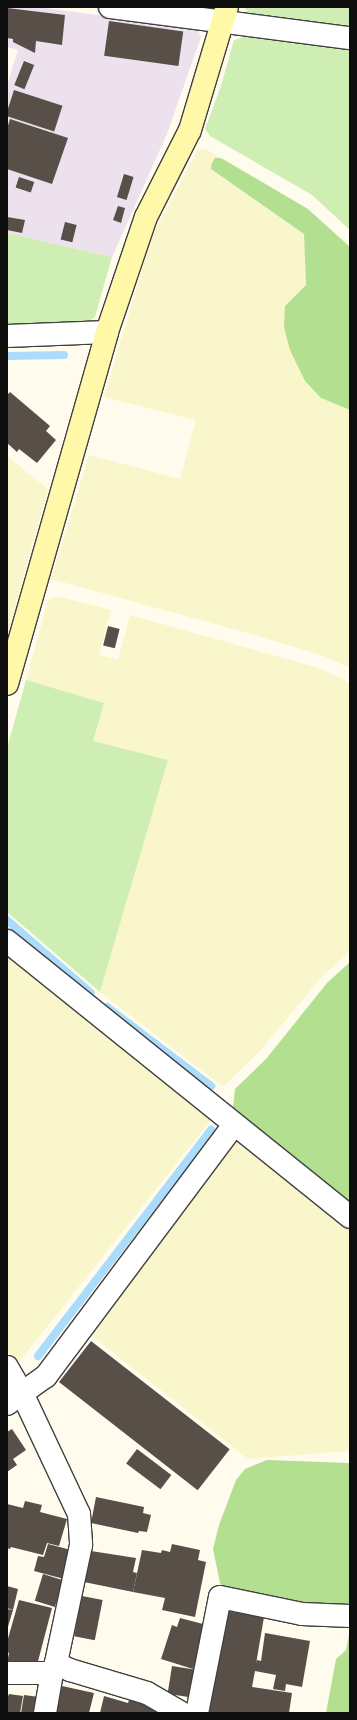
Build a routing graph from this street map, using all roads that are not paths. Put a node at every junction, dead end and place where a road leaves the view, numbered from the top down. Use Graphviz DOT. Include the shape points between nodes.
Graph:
graph roads {
  1 [pos="110,7"];
  2 [pos="225,15"];
  3 [pos="350,38"];
  4 [pos="107,332"];
  5 [pos="7,336"];
  6 [pos="7,684"];
  7 [pos="7,941"];
  8 [pos="234,1125"];
  9 [pos="350,1217"];
  10 [pos="7,1367"];
  11 [pos="15,1398"];
  12 [pos="350,1616"];
  13 [pos="54,1668"];
  14 [pos="7,1673"];
  15 [pos="46,1713"];
  16 [pos="181,1713"];
  17 [pos="195,1713"];
  1 -- 2 [label="street"];
  2 -- 3 [label="street"];
  2 -- 4 [label="street" via="190,130 146,217"];
  4 -- 5 [label="street"];
  4 -- 6 [label="street"];
  7 -- 8 [label="street"];
  8 -- 9 [label="street"];
  8 -- 11 [label="street" via="46,1376"];
  10 -- 11 [label="street"];
  11 -- 13 [label="street" via="79,1514 81,1545"];
  12 -- 17 [label="street" via="302,1614 220,1597"];
  13 -- 14 [label="street"];
  13 -- 15 [label="street"];
  13 -- 16 [label="street" via="70,1670 147,1693"];
}
